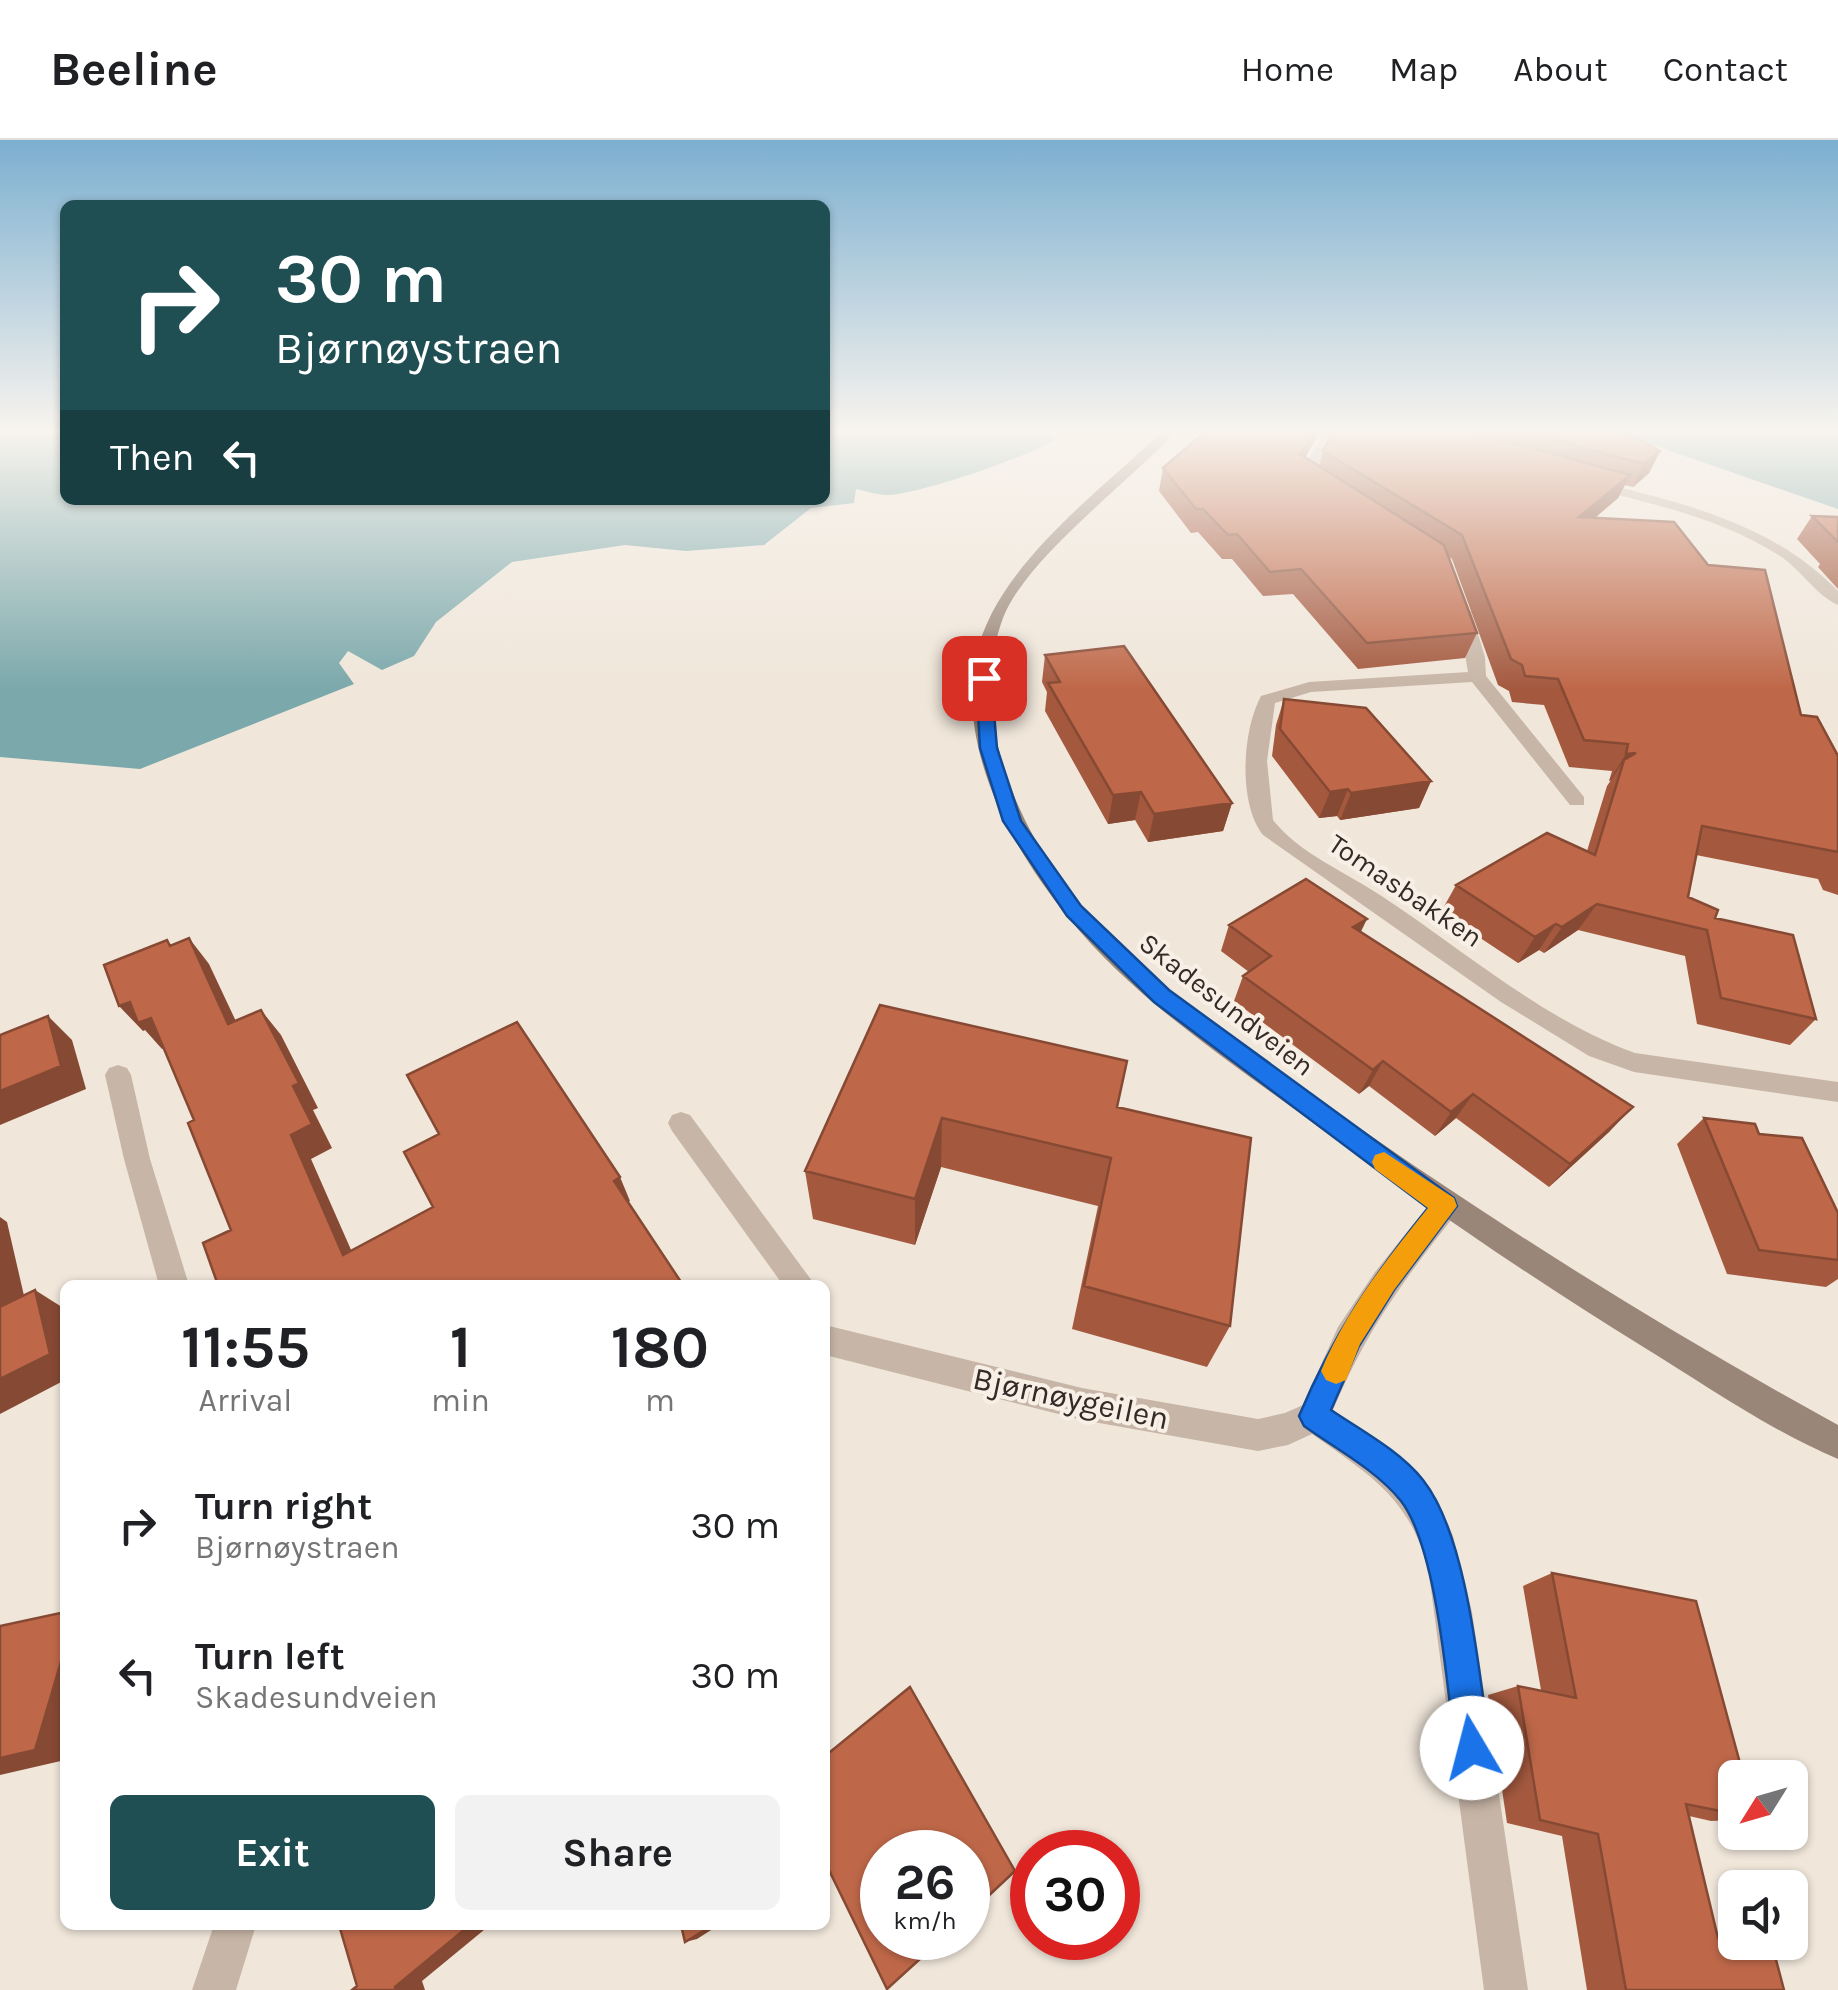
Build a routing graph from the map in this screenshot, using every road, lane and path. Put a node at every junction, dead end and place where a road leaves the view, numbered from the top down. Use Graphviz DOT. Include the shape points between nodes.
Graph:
graph roads {
  1 [pos="1079,516"];
  2 [pos="1707,516"];
  3 [pos="1457,592"];
  4 [pos="1838,600"];
  5 [pos="1478,677"];
  6 [pos="1577,801"];
  7 [pos="118,1075"];
  8 [pos="1838,1092"];
  9 [pos="682,1123"];
  10 [pos="1445,1206"];
  11 [pos="173,1280"];
  12 [pos="796,1280"];
  13 [pos="830,1339"];
  14 [pos="1314,1416"];
  15 [pos="1838,1443"];
  16 [pos="233,1930"];
  17 [pos="214,1990"];
  18 [pos="1506,1990"];
  1 -- 10 [label="street, Skadesundveien" via="1008,590 986,645 989,748 1012,821 1074,911 1150,986"];
  2 -- 4 [label="street" via="1801,564"];
  3 -- 5 [label="street"];
  5 -- 6 [label="street"];
  5 -- 8 [label="street, Tomasbakken" via="1309,687 1267,700 1258,762 1262,820 1598,1050 1634,1062"];
  7 -- 11 [label="street"];
  9 -- 12 [label="street"];
  10 -- 14 [label="street" via="1349,1337"];
  10 -- 15 [label="street, Skadesundveien"];
  13 -- 14 [label="street, Bjørnøygeilen" via="1082,1404 1258,1435"];
  14 -- 18 [label="street" via="1411,1490 1441,1554"];
  16 -- 17 [label="street"];
}
